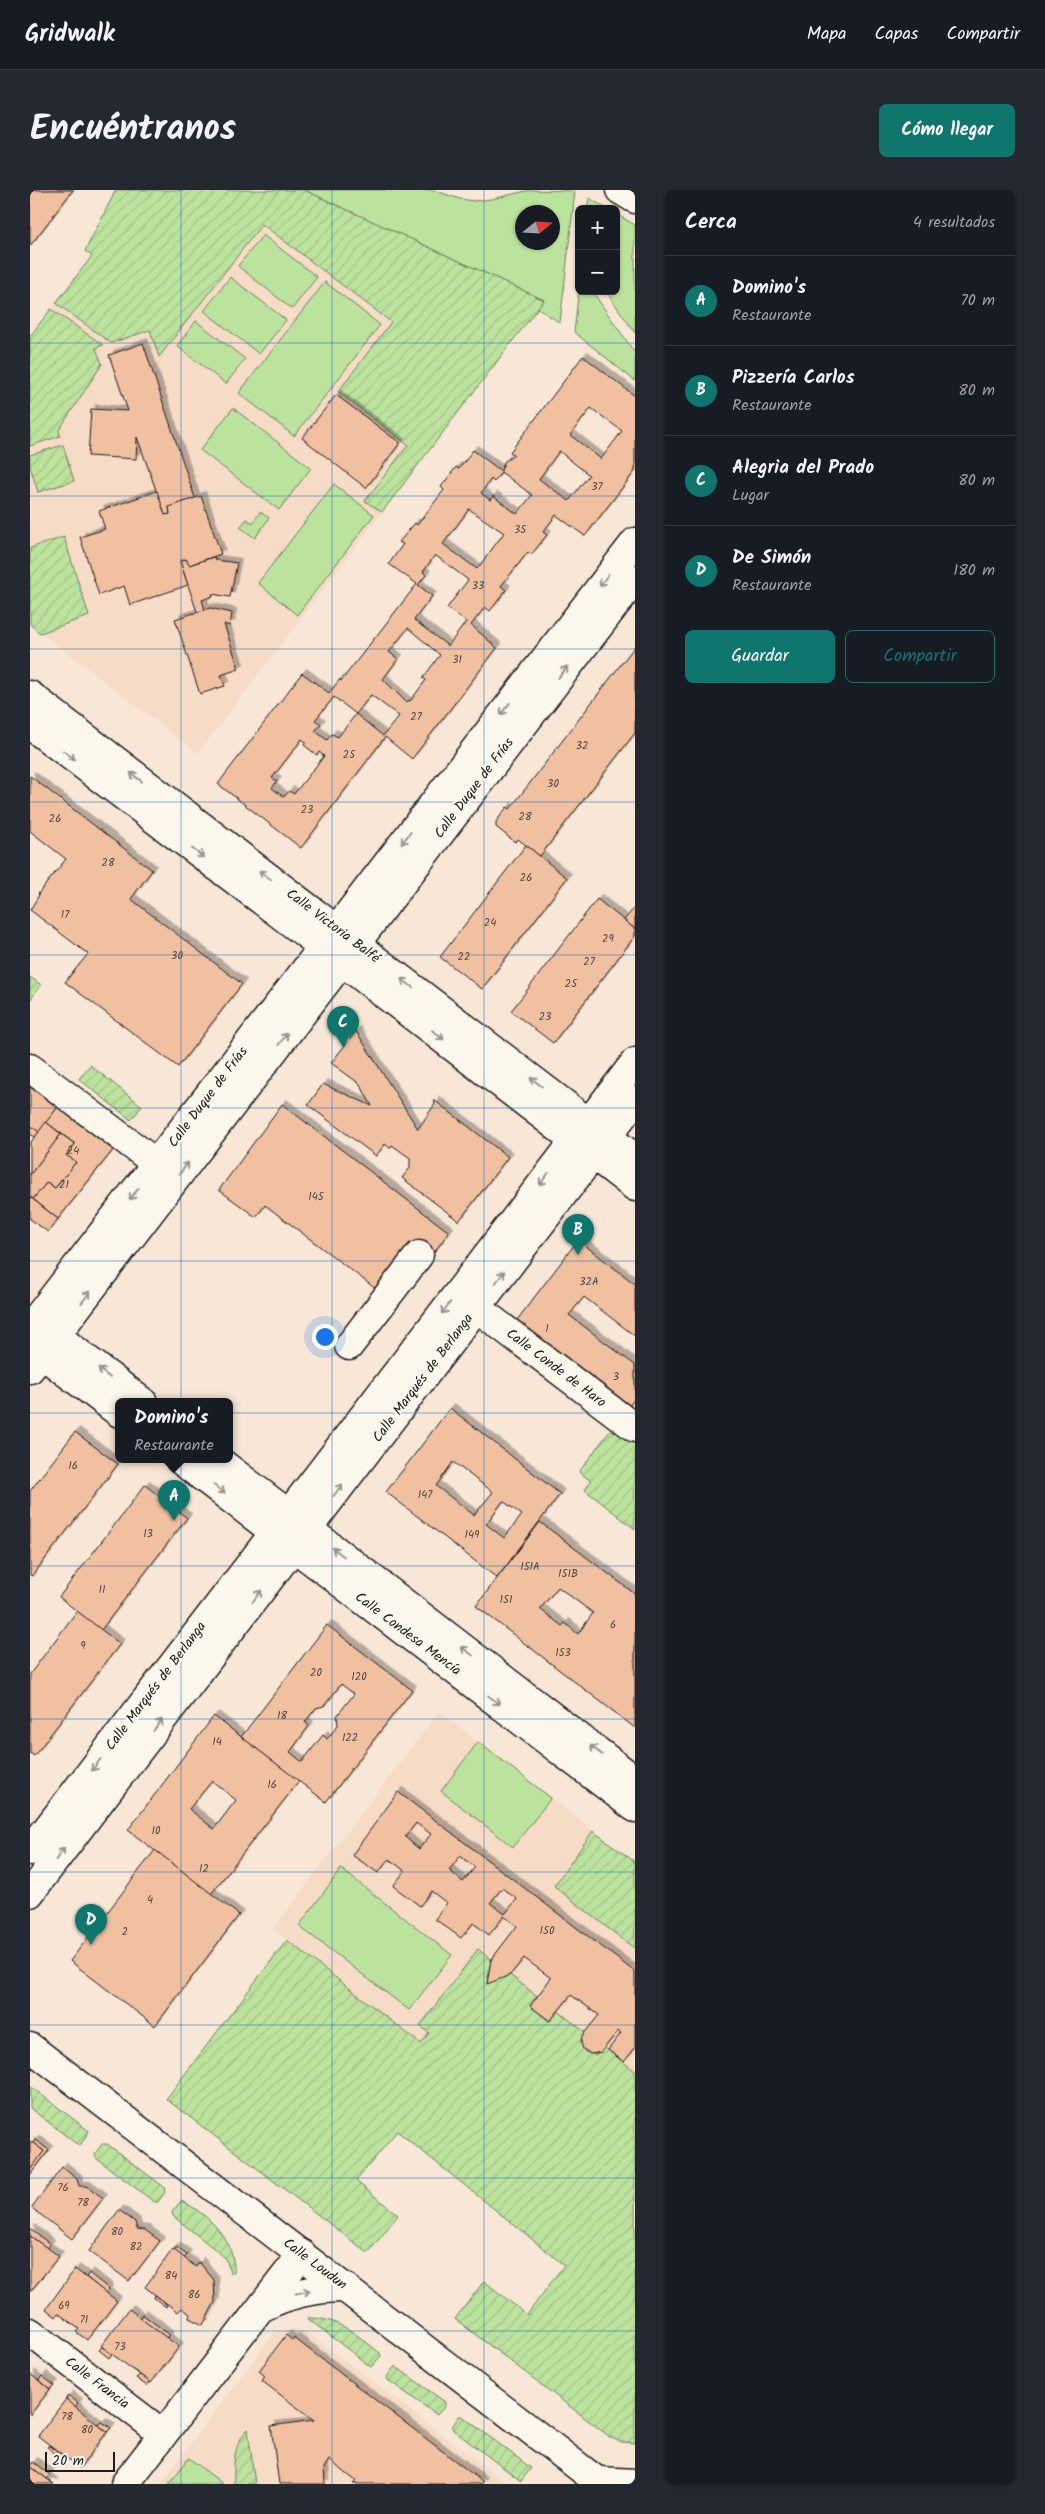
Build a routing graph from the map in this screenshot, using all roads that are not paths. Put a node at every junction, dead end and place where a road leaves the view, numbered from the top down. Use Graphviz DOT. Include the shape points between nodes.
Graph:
graph roads {
  1 [pos="620,190"];
  2 [pos="635,199"];
  3 [pos="635,542"];
  4 [pos="635,579"];
  5 [pos="30,695"];
  6 [pos="30,725"];
  7 [pos="339,945"];
  8 [pos="635,1062"];
  9 [pos="30,1068"];
  10 [pos="625,1094"];
  11 [pos="598,1141"];
  12 [pos="157,1164"];
  13 [pos="635,1187"];
  14 [pos="419,1255"];
  15 [pos="477,1308"];
  16 [pos="38,1337"];
  17 [pos="349,1346"];
  18 [pos="30,1380"];
  19 [pos="137,1398"];
  20 [pos="115,1409"];
  21 [pos="635,1428"];
  22 [pos="185,1463"];
  23 [pos="221,1463"];
  24 [pos="287,1524"];
  25 [pos="317,1564"];
  26 [pos="274,1573"];
  27 [pos="635,1780"];
  28 [pos="635,1808"];
  29 [pos="30,1851"];
  30 [pos="30,1893"];
  31 [pos="30,2047"];
  32 [pos="302,2254"];
  33 [pos="346,2288"];
  34 [pos="261,2307"];
  35 [pos="30,2332"];
  36 [pos="163,2434"];
  37 [pos="600,2482"];
  38 [pos="635,2483"];
  39 [pos="125,2484"];
  1 -- 2 [label="street"];
  3 -- 7 [label="street, Calle Duque de Frías, one-way" via="364,893 341,907"];
  7 -- 4 [label="street, Calle Duque de Frías, one-way"];
  7 -- 5 [label="street, Calle Victoria Balfé, one-way"];
  6 -- 7 [label="street, Calle Victoria Balfé, one-way"];
  7 -- 11 [label="street, Calle Victoria Balfé"];
  7 -- 12 [label="street, Calle Duque de Frías"];
  16 -- 7 [label="street, Calle Duque de Frías, one-way" via="315,998"];
  8 -- 10 [label="street, Calle Marqués de Berlanga"];
  9 -- 12 [label="street"];
  10 -- 11 [label="street, Calle Marqués de Berlanga"];
  10 -- 11 [label="street, Calle Marqués de Berlanga" via="592,1104"];
  11 -- 13 [label="street, Calle Victoria Balfé"];
  15 -- 11 [label="street, Calle Marqués de Berlanga, one-way" via="573,1182"];
  11 -- 24 [label="street, Calle Marqués de Berlanga, one-way" via="319,1474 296,1491"];
  12 -- 16 [label="street, Calle Duque de Frías, one-way" via="69,1277"];
  14 -- 17 [label="street"];
  15 -- 21 [label="street, Calle Conde de Haro"];
  24 -- 15 [label="street, Calle Marqués de Berlanga, one-way"];
  16 -- 18 [label="street, Calle Duque de Frías"];
  19 -- 16 [label="street, one-way"];
  16 -- 20 [label="street"];
  22 -- 24 [label="street, Calle Condesa Mencía, one-way"];
  23 -- 24 [label="street, Calle Condesa Mencía"];
  24 -- 25 [label="street, Calle Condesa Mencía"];
  24 -- 26 [label="street, Calle Marqués de Berlanga"];
  27 -- 24 [label="street, Calle Condesa Mencía, one-way"];
  24 -- 29 [label="street, Calle Marqués de Berlanga, one-way"];
  25 -- 26 [label="street" via="296,1564"];
  25 -- 28 [label="street, Calle Condesa Mencía, one-way"];
  30 -- 26 [label="street, Calle Marqués de Berlanga, one-way"];
  31 -- 32 [label="street, Calle Loudun"];
  32 -- 33 [label="street, Calle Loudun"];
  32 -- 34 [label="street"];
  34 -- 33 [label="street, one-way" via="304,2291"];
  33 -- 37 [label="street, Calle Loudun"];
  34 -- 36 [label="street"];
  35 -- 36 [label="street, Calle Francia"];
  36 -- 39 [label="street"];
  37 -- 38 [label="street, Calle Loudun"];
}
